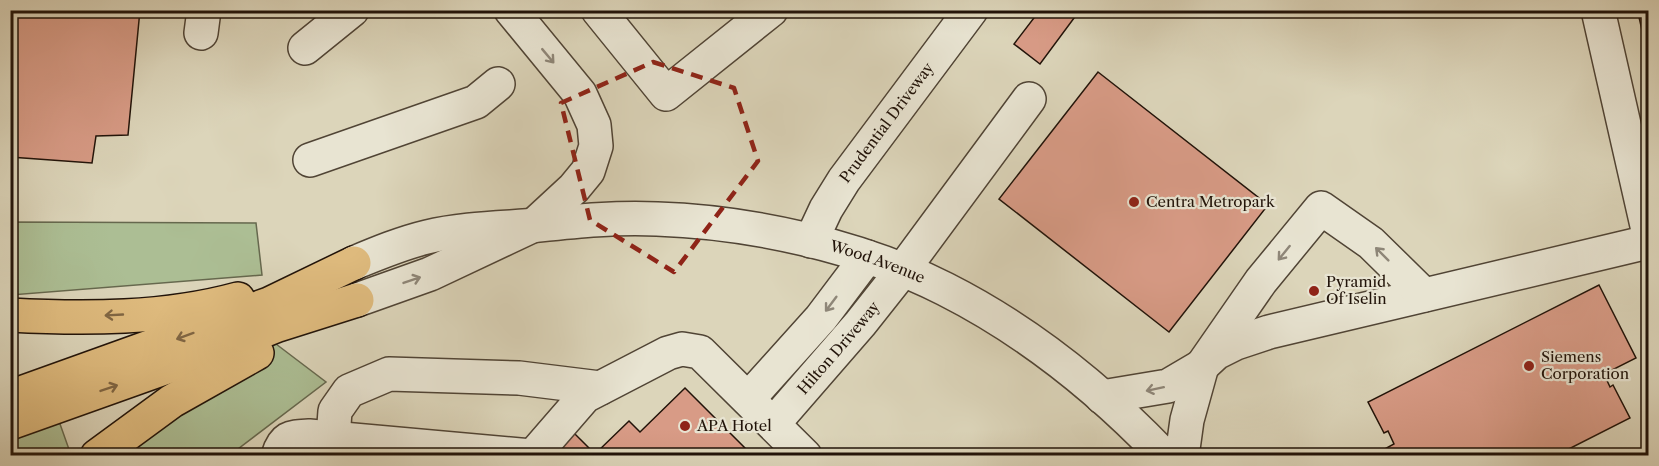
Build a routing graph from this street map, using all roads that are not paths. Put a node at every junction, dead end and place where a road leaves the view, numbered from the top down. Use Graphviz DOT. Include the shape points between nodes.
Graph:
graph roads {
  1 [pos="352,10"];
  2 [pos="511,10"];
  3 [pos="598,10"];
  4 [pos="771,10"];
  5 [pos="971,10"];
  6 [pos="1598,10"];
  7 [pos="305,48"];
  8 [pos="498,84"];
  9 [pos="1029,99"];
  10 [pos="310,160"];
  11 [pos="534,225"];
  12 [pos="1648,230"];
  13 [pos="811,241"];
  14 [pos="1648,242"];
  15 [pos="867,257"];
  16 [pos="354,263"];
  17 [pos="902,271"];
  18 [pos="1261,281"];
  19 [pos="1424,295"];
  20 [pos="357,300"];
  21 [pos="10,315"];
  22 [pos="1269,332"];
  23 [pos="1202,366"];
  24 [pos="600,388"];
  25 [pos="10,397"];
  26 [pos="1102,397"];
  27 [pos="749,398"];
  28 [pos="10,423"];
  29 [pos="774,423"];
  30 [pos="333,438"];
  31 [pos="97,456"];
  32 [pos="279,456"];
  33 [pos="532,456"];
  34 [pos="805,456"];
  35 [pos="1164,456"];
  36 [pos="1182,456"];
  1 -- 7 [label="street"];
  2 -- 11 [label="street, one-way" via="580,94 596,136 588,171"];
  3 -- 4 [label="street" via="666,94"];
  5 -- 13 [label="street, Prudential Driveway" via="844,180"];
  6 -- 12 [label="street"];
  8 -- 10 [label="street" via="476,102"];
  9 -- 17 [label="street, Hilton Driveway"];
  11 -- 13 [label="street, Wood Avenue" via="655,219 715,224"];
  11 -- 16 [label="street, Wood Avenue" via="429,236"];
  20 -- 11 [label="street, Wood Avenue, one-way" via="430,274"];
  13 -- 15 [label="street, Wood Avenue"];
  14 -- 19 [label="street"];
  15 -- 17 [label="street, Wood Avenue"];
  15 -- 27 [label="street, one-way" via="821,318"];
  16 -- 21 [label="highway, one-way" via="234,300 173,311 100,316"];
  16 -- 25 [label="highway, one-way" via="269,304"];
  17 -- 26 [label="street, Wood Avenue" via="1001,321"];
  17 -- 29 [label="street, Hilton Driveway"];
  19 -- 18 [label="street, one-way" via="1371,243 1321,208"];
  18 -- 22 [label="street" via="1260,304"];
  18 -- 23 [label="street"];
  19 -- 22 [label="street"];
  28 -- 20 [label="highway, one-way"];
  20 -- 31 [label="highway" via="195,387"];
  22 -- 23 [label="street" via="1216,353"];
  23 -- 26 [label="street, one-way" via="1168,386"];
  23 -- 36 [label="street"];
  24 -- 27 [label="street" via="682,349 700,352"];
  24 -- 30 [label="street" via="519,378 388,374 350,391 335,411"];
  24 -- 33 [label="street" via="585,396"];
  26 -- 35 [label="street, Wood Avenue"];
  27 -- 29 [label="street"];
  29 -- 34 [label="street"];
  30 -- 32 [label="street" via="290,437 281,446"];
  30 -- 33 [label="street"];
}
